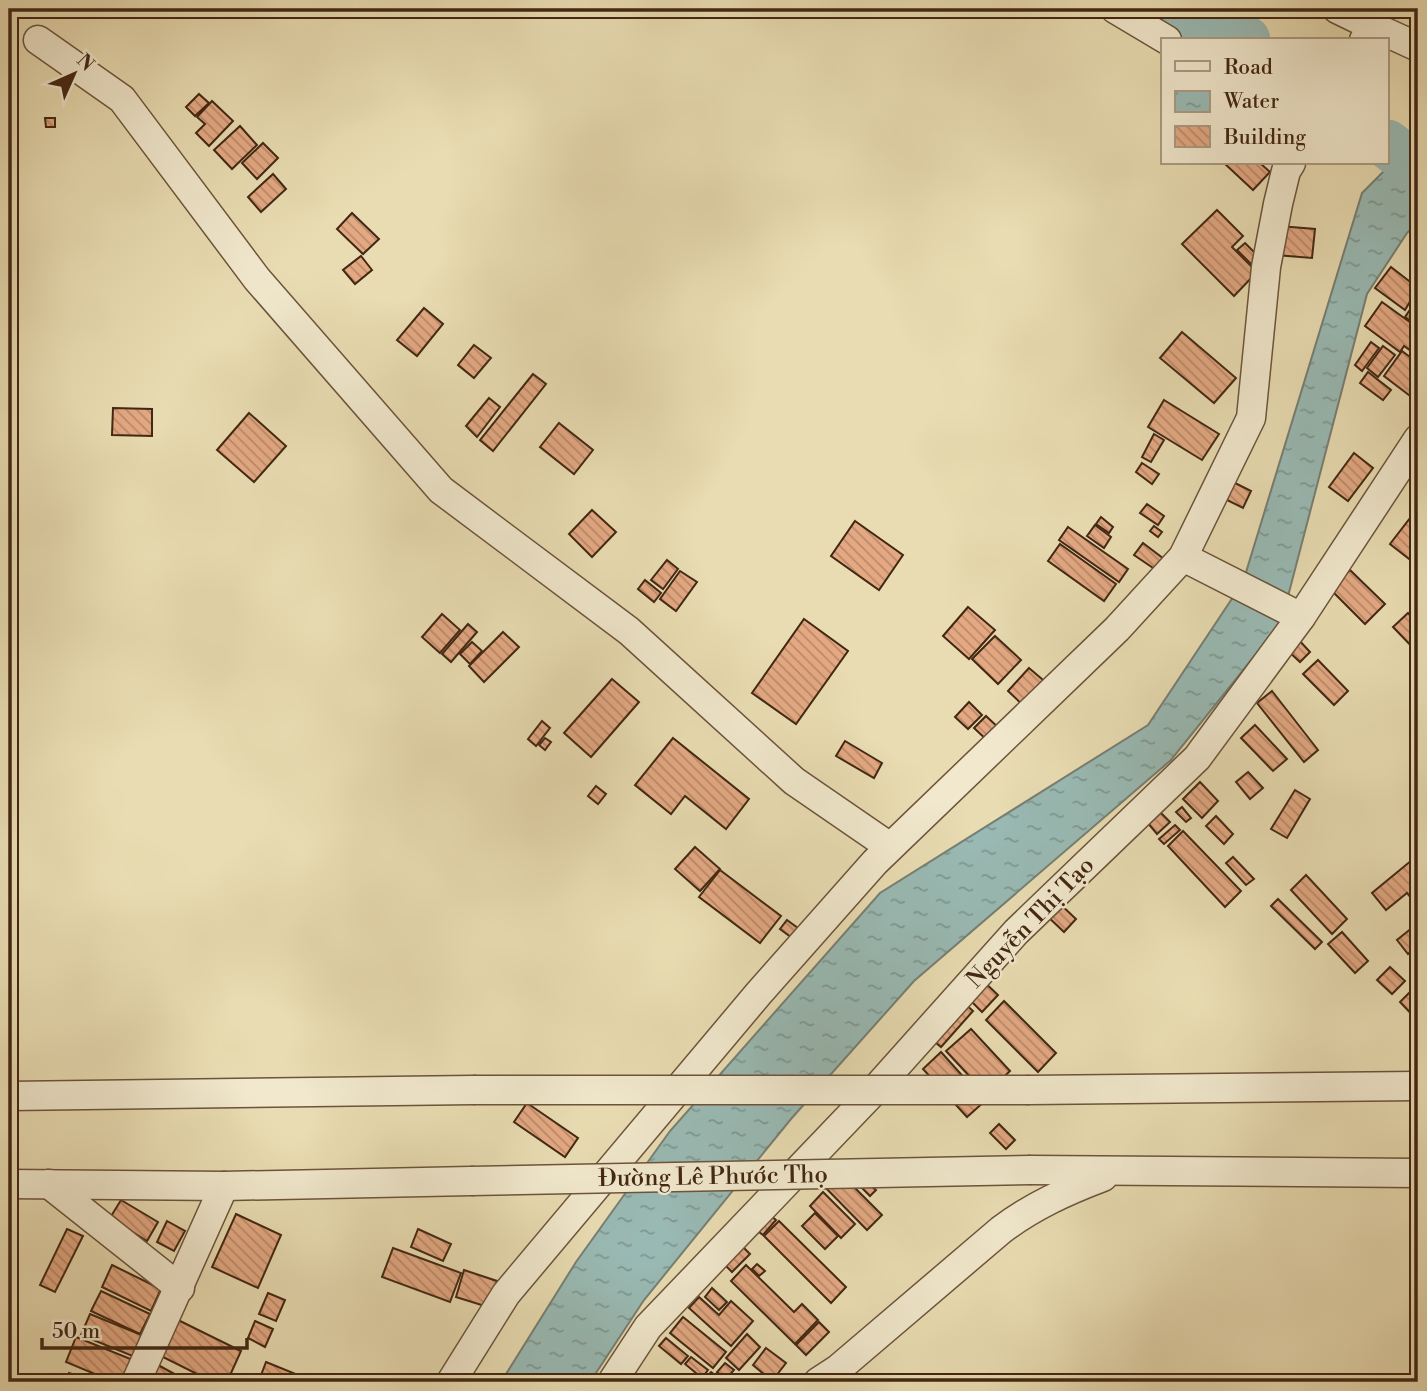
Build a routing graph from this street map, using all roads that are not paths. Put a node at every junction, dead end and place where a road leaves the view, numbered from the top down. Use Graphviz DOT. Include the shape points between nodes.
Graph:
graph roads {
  1 [pos="1115,9"];
  2 [pos="1337,9"];
  3 [pos="1368,33"];
  4 [pos="1164,38"];
  5 [pos="1386,38"];
  6 [pos="1388,39"];
  7 [pos="38,40"];
  8 [pos="1418,47"];
  9 [pos="1287,165"];
  10 [pos="1418,439"];
  11 [pos="1183,556"];
  12 [pos="1297,615"];
  13 [pos="890,847"];
  14 [pos="1418,1086"];
  15 [pos="9,1096"];
  16 [pos="1126,1169"];
  17 [pos="1418,1173"];
  18 [pos="9,1184"];
  19 [pos="49,1184"];
  20 [pos="224,1186"];
  21 [pos="180,1287"];
  22 [pos="136,1382"];
  23 [pos="451,1382"];
  24 [pos="612,1382"];
  25 [pos="818,1382"];
  1 -- 4 [label="street"];
  2 -- 3 [label="street"];
  3 -- 5 [label="street"];
  6 -- 8 [label="street"];
  7 -- 13 [label="street" via="122,99 257,279 441,491 629,631 794,781"];
  9 -- 11 [label="street" via="1266,267 1251,418"];
  10 -- 12 [label="street, Nguyễn Thị Tạo"];
  11 -- 12 [label="street"];
  11 -- 13 [label="street" via="1117,629"];
  12 -- 24 [label="street, Nguyễn Thị Tạo" via="1197,758 1016,932 872,1093 649,1327"];
  13 -- 23 [label="street" via="759,993 506,1294"];
  14 -- 15 [label="street, bridge"];
  16 -- 17 [label="street, Đường Lê Phước Thọ"];
  16 -- 20 [label="street, Đường Lê Phước Thọ, bridge"];
  16 -- 25 [label="street" via="1069,1189 1022,1214"];
  18 -- 19 [label="street, Đường Lê Phước Thọ"];
  19 -- 20 [label="street, Đường Lê Phước Thọ"];
  19 -- 21 [label="street"];
  20 -- 21 [label="street"];
  21 -- 22 [label="street"];
}
